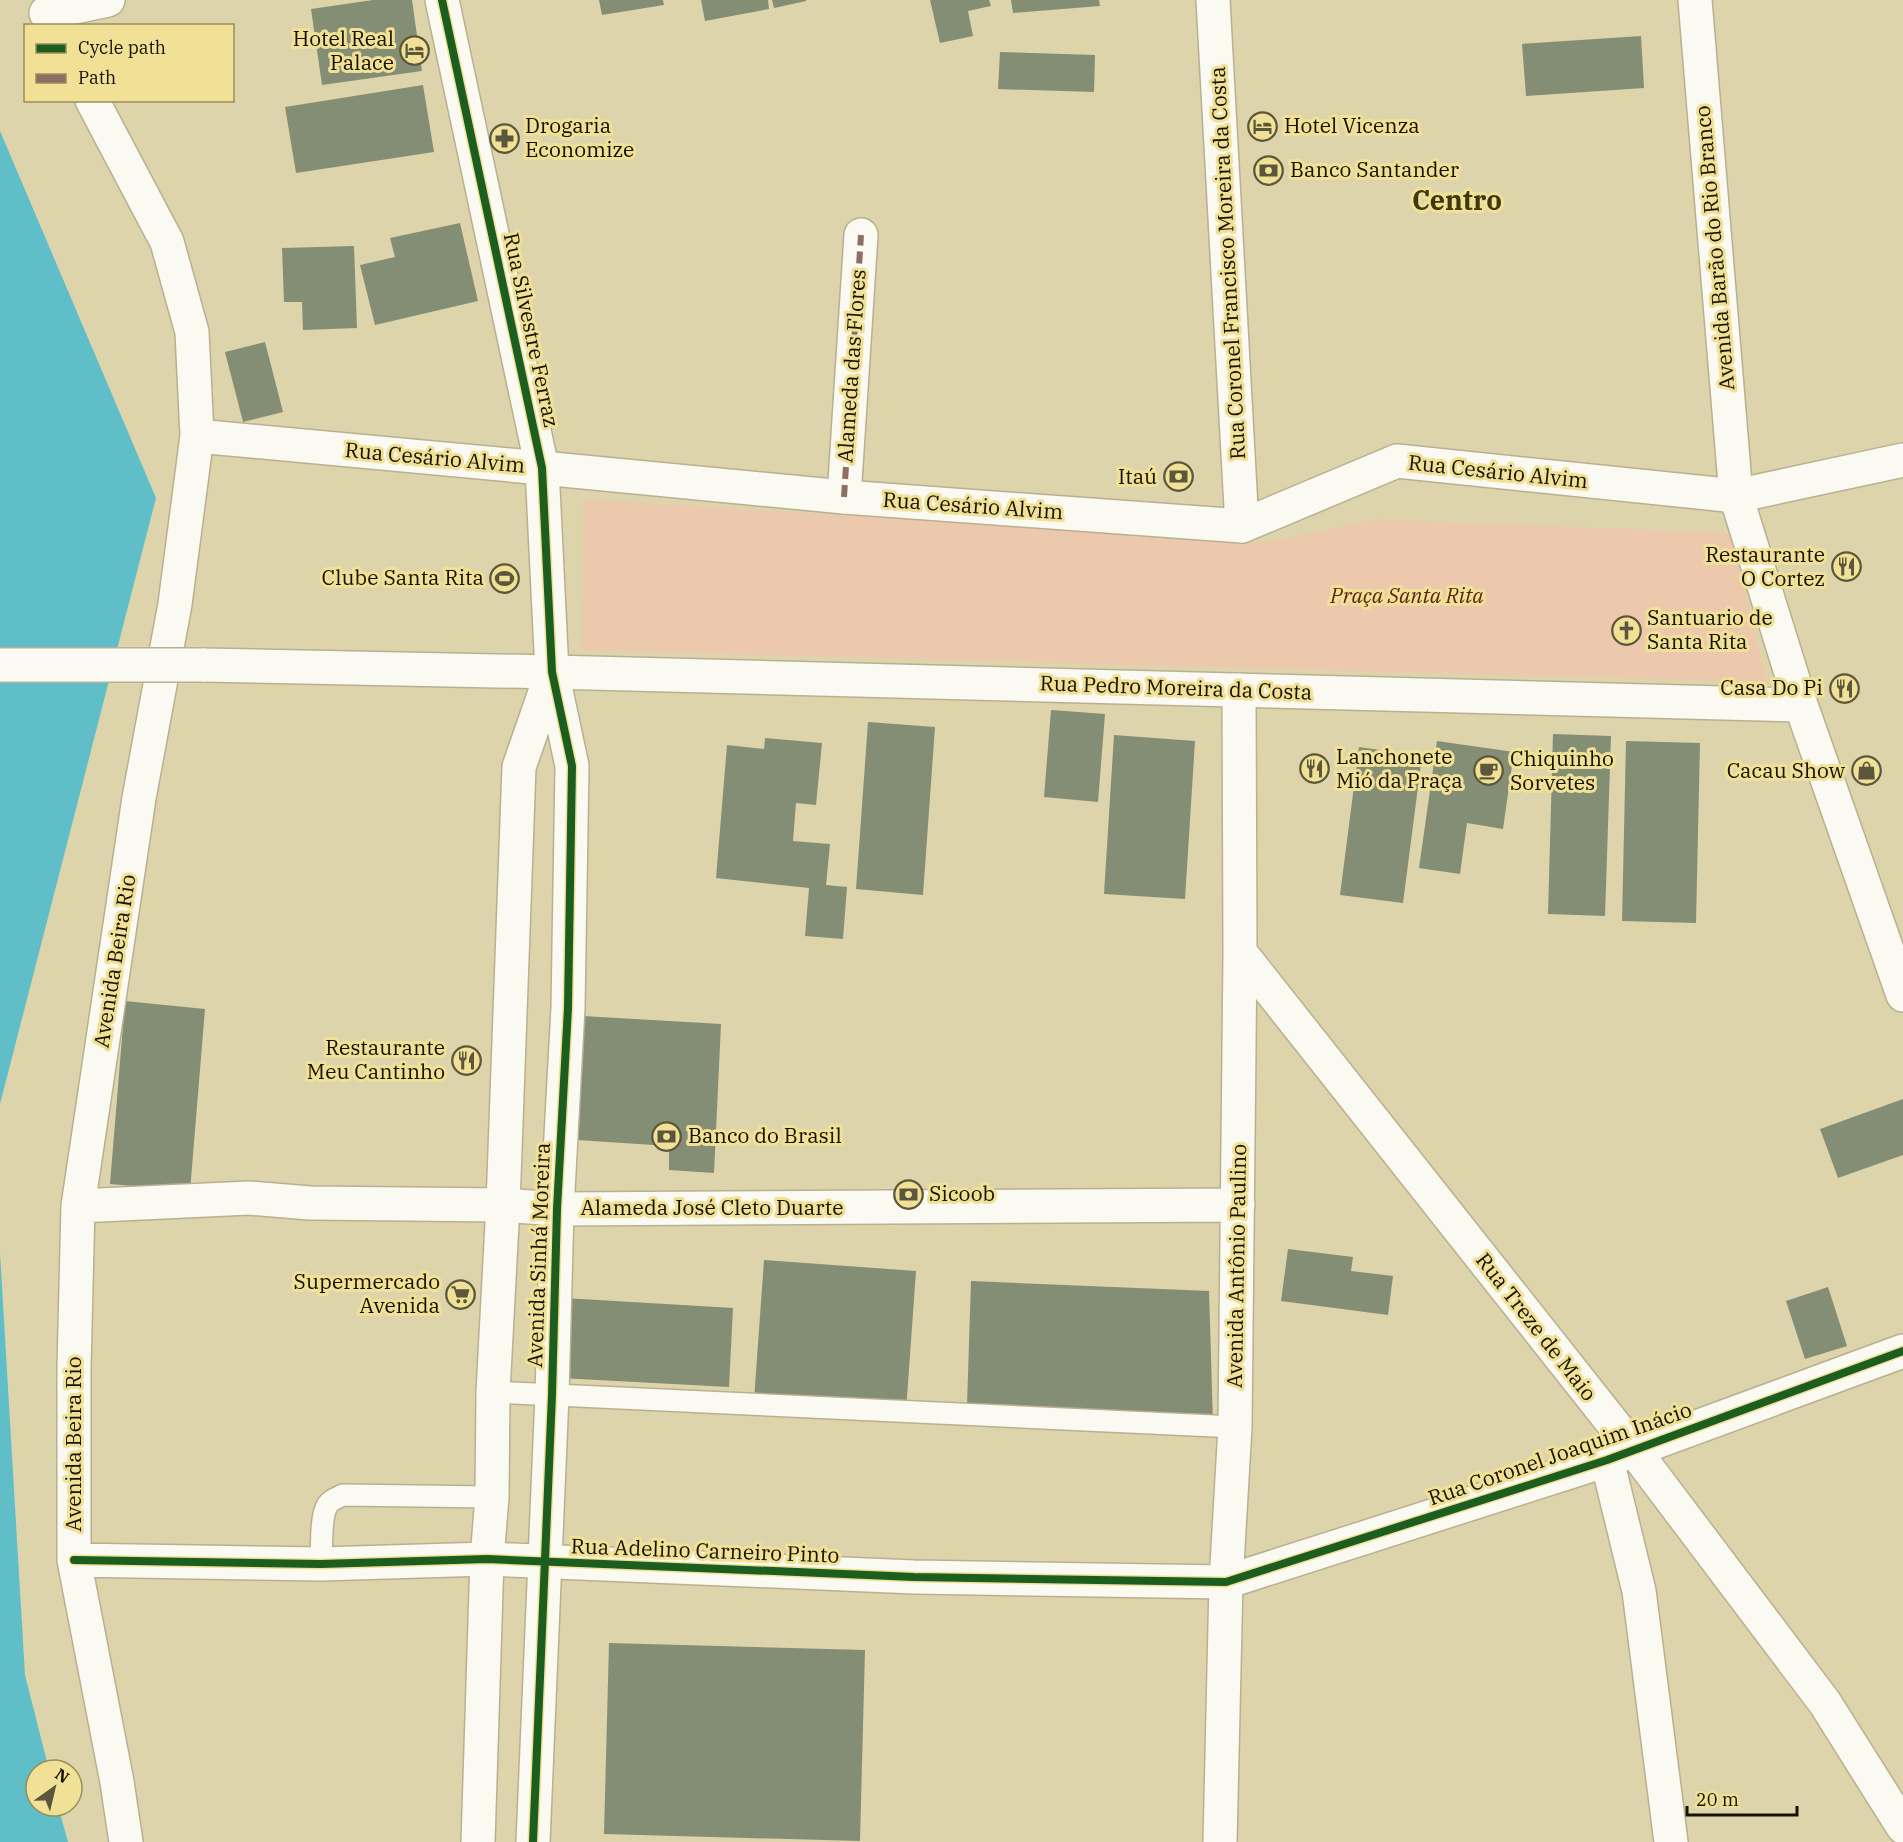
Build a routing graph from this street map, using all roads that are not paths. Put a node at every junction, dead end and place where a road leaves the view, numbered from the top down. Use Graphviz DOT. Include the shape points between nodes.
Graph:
graph roads {
  1 [pos="108,0"];
  2 [pos="442,0"];
  3 [pos="1213,0"];
  4 [pos="1695,0"];
  5 [pos="46,13"];
  6 [pos="93,102"];
  7 [pos="861,235"];
  8 [pos="197,436"];
  9 [pos="1903,460"];
  10 [pos="542,468"];
  11 [pos="1736,496"];
  12 [pos="844,497"];
  13 [pos="1242,526"];
  14 [pos="0,665"];
  15 [pos="552,672"];
  16 [pos="1239,690"];
  17 [pos="1801,705"];
  18 [pos="1240,952"];
  19 [pos="1903,995"];
  20 [pos="504,1205"];
  21 [pos="1238,1205"];
  22 [pos="78,1206"];
  23 [pos="557,1209"];
  24 [pos="1903,1352"];
  25 [pos="493,1392"];
  26 [pos="552,1395"];
  27 [pos="1235,1427"];
  28 [pos="1620,1455"];
  29 [pos="492,1497"];
  30 [pos="487,1559"];
  31 [pos="74,1560"];
  32 [pos="544,1562"];
  33 [pos="321,1564"];
  34 [pos="1226,1582"];
  35 [pos="1903,1827"];
  36 [pos="126,1842"];
  37 [pos="478,1842"];
  38 [pos="533,1842"];
  39 [pos="1220,1842"];
  40 [pos="1671,1842"];
  1 -- 5 [label="street"];
  2 -- 10 [label="street, Rua Silvestre Ferraz"];
  3 -- 13 [label="street, Rua Coronel Francisco Moreira da Costa"];
  4 -- 11 [label="street, Avenida Barão do Rio Branco"];
  6 -- 8 [label="street, Avenida Beira Rio" via="166,242 192,332"];
  7 -- 12 [label="street, Alameda das Flores"];
  8 -- 10 [label="street, Rua Cesário Alvim"];
  8 -- 22 [label="street, Avenida Beira Rio" via="175,604 139,798"];
  9 -- 11 [label="street, Rua Cesário Alvim"];
  10 -- 12 [label="street, Rua Cesário Alvim"];
  10 -- 15 [label="street, Rua Silvestre Ferraz"];
  11 -- 13 [label="street, Rua Cesário Alvim" via="1397,461"];
  11 -- 17 [label="street"];
  12 -- 13 [label="street, Rua Cesário Alvim"];
  14 -- 15 [label="street, Rua Pedro Moreira da Costa, bridge"];
  15 -- 16 [label="street, Rua Pedro Moreira da Costa"];
  15 -- 20 [label="street, Avenida Sinhá Moreira" via="519,767"];
  15 -- 23 [label="street, Avenida Sinhá Moreira" via="572,766 568,1008"];
  16 -- 17 [label="street, Rua Pedro Moreira da Costa"];
  16 -- 18 [label="street, Avenida Antônio Paulino"];
  17 -- 19 [label="street"];
  18 -- 21 [label="street, Avenida Antônio Paulino"];
  18 -- 28 [label="street, Rua Treze de Maio"];
  20 -- 22 [label="street, Alameda José Cleto Duarte" via="310,1203 249,1198"];
  20 -- 23 [label="street, Alameda José Cleto Duarte"];
  20 -- 25 [label="street, Avenida Sinhá Moreira"];
  21 -- 23 [label="street, Alameda José Cleto Duarte"];
  21 -- 27 [label="street, Avenida Antônio Paulino"];
  22 -- 31 [label="street, Avenida Beira Rio"];
  23 -- 26 [label="street, Avenida Sinhá Moreira"];
  24 -- 28 [label="street, Rua Coronel Joaquim Inácio"];
  25 -- 26 [label="lane"];
  25 -- 29 [label="street, Avenida Sinhá Moreira"];
  26 -- 27 [label="lane"];
  26 -- 32 [label="street, Avenida Sinhá Moreira"];
  27 -- 34 [label="street, Avenida Antônio Paulino"];
  28 -- 34 [label="street, Rua Coronel Joaquim Inácio"];
  28 -- 35 [label="street, Rua Treze de Maio" via="1825,1703"];
  28 -- 40 [label="street"];
  29 -- 30 [label="street, Avenida Sinhá Moreira"];
  29 -- 33 [label="lane" via="335,1498 324,1515"];
  30 -- 32 [label="street, Rua Adelino Carneiro Pinto"];
  30 -- 33 [label="street, Rua Adelino Carneiro Pinto"];
  30 -- 37 [label="street, Avenida Sinhá Moreira"];
  31 -- 33 [label="street, Rua Adelino Carneiro Pinto"];
  31 -- 36 [label="street, Avenida Beira Rio"];
  32 -- 34 [label="street, Rua Adelino Carneiro Pinto" via="914,1577"];
  32 -- 38 [label="street, Avenida Sinhá Moreira"];
  34 -- 39 [label="street, Avenida Antônio Paulino"];
}
